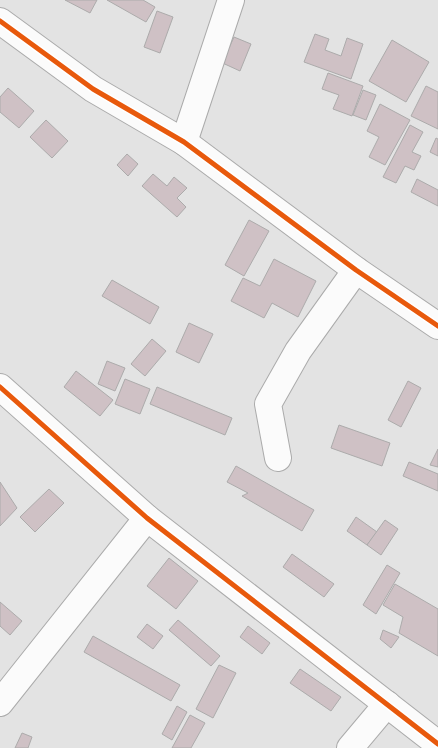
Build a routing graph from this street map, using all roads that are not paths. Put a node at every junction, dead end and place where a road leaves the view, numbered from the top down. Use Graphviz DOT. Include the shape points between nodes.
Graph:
graph roads {
  1 [pos="231,0"];
  2 [pos="0,22"];
  3 [pos="184,142"];
  4 [pos="356,270"];
  5 [pos="438,326"];
  6 [pos="0,387"];
  7 [pos="278,458"];
  8 [pos="147,518"];
  9 [pos="0,703"];
  10 [pos="387,704"];
  11 [pos="438,744"];
  12 [pos="350,748"];
  1 -- 3 [label="street"];
  2 -- 3 [label="street" via="93,89"];
  3 -- 4 [label="street"];
  4 -- 5 [label="street"];
  4 -- 7 [label="street" via="298,351 268,404"];
  6 -- 8 [label="street"];
  8 -- 9 [label="street"];
  8 -- 10 [label="street"];
  10 -- 11 [label="street"];
  10 -- 12 [label="street"];
}
